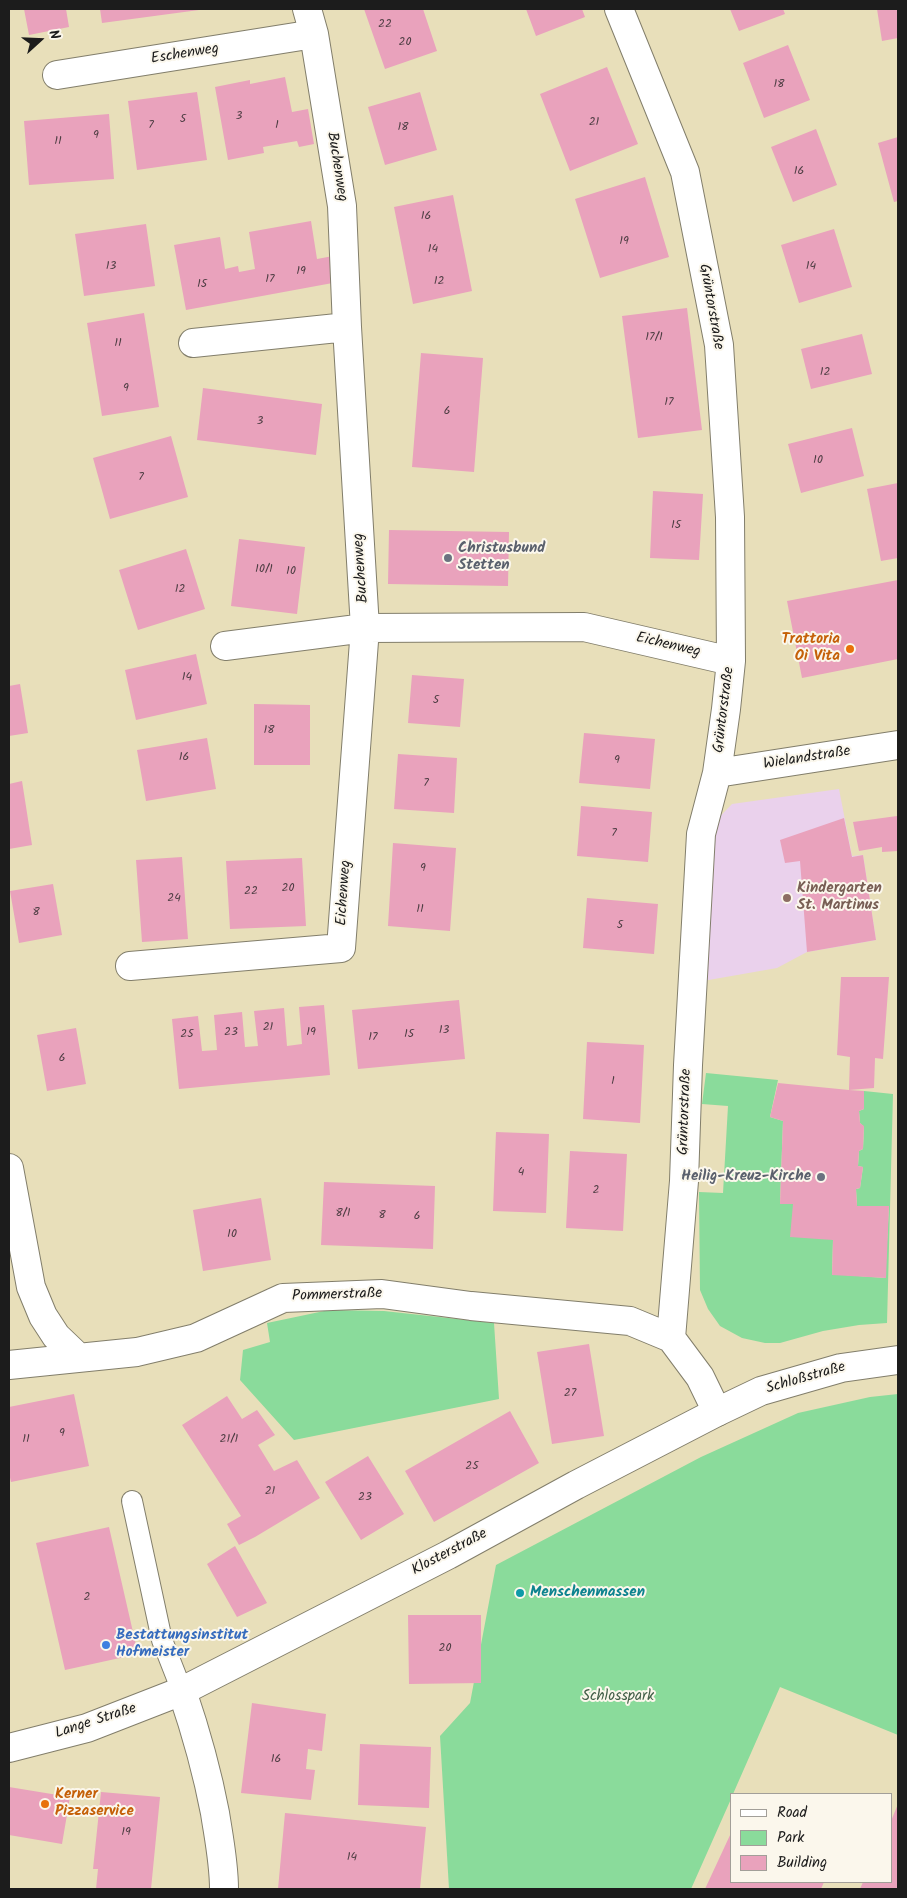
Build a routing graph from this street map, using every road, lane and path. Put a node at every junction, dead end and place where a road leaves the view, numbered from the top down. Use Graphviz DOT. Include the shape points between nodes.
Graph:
graph roads {
  1 [pos="307,9"];
  2 [pos="619,9"];
  3 [pos="314,34"];
  4 [pos="57,75"];
  5 [pos="347,328"];
  6 [pos="193,343"];
  7 [pos="365,628"];
  8 [pos="225,646"];
  9 [pos="731,661"];
  10 [pos="898,745"];
  11 [pos="717,773"];
  12 [pos="130,966"];
  13 [pos="9,1168"];
  14 [pos="671,1338"];
  15 [pos="78,1357"];
  16 [pos="898,1360"];
  17 [pos="9,1365"];
  18 [pos="717,1412"];
  19 [pos="132,1501"];
  20 [pos="182,1692"];
  21 [pos="9,1748"];
  22 [pos="224,1889"];
  1 -- 3 [label="street, Buchenweg"];
  2 -- 9 [label="street, Grüntorstraße" via="685,172 718,345 730,517"];
  3 -- 4 [label="street, Eschenweg"];
  3 -- 5 [label="street, Buchenweg" via="342,206"];
  5 -- 6 [label="street"];
  5 -- 7 [label="street, Buchenweg"];
  7 -- 8 [label="street, Eichenweg"];
  7 -- 9 [label="street, Eichenweg" via="584,626"];
  7 -- 12 [label="street, Eichenweg" via="341,948"];
  9 -- 11 [label="street, Grüntorstraße"];
  10 -- 11 [label="street, Wielandstraße"];
  11 -- 14 [label="street, Grüntorstraße" via="701,834 684,1181"];
  13 -- 15 [label="street" via="31,1287 56,1336"];
  14 -- 15 [label="street, Pommerstraße" via="630,1320 471,1306 382,1294 283,1298 196,1338 137,1352"];
  14 -- 18 [label="street" via="700,1377"];
  15 -- 17 [label="street, Pommerstraße"];
  16 -- 18 [label="street, Schloßstraße" via="812,1375 761,1391"];
  18 -- 20 [label="street, Klosterstraße"];
  19 -- 20 [label="lane" via="162,1640"];
  20 -- 21 [label="street, Lange Straße" via="87,1728"];
  20 -- 22 [label="street" via="207,1774 224,1864"];
}
